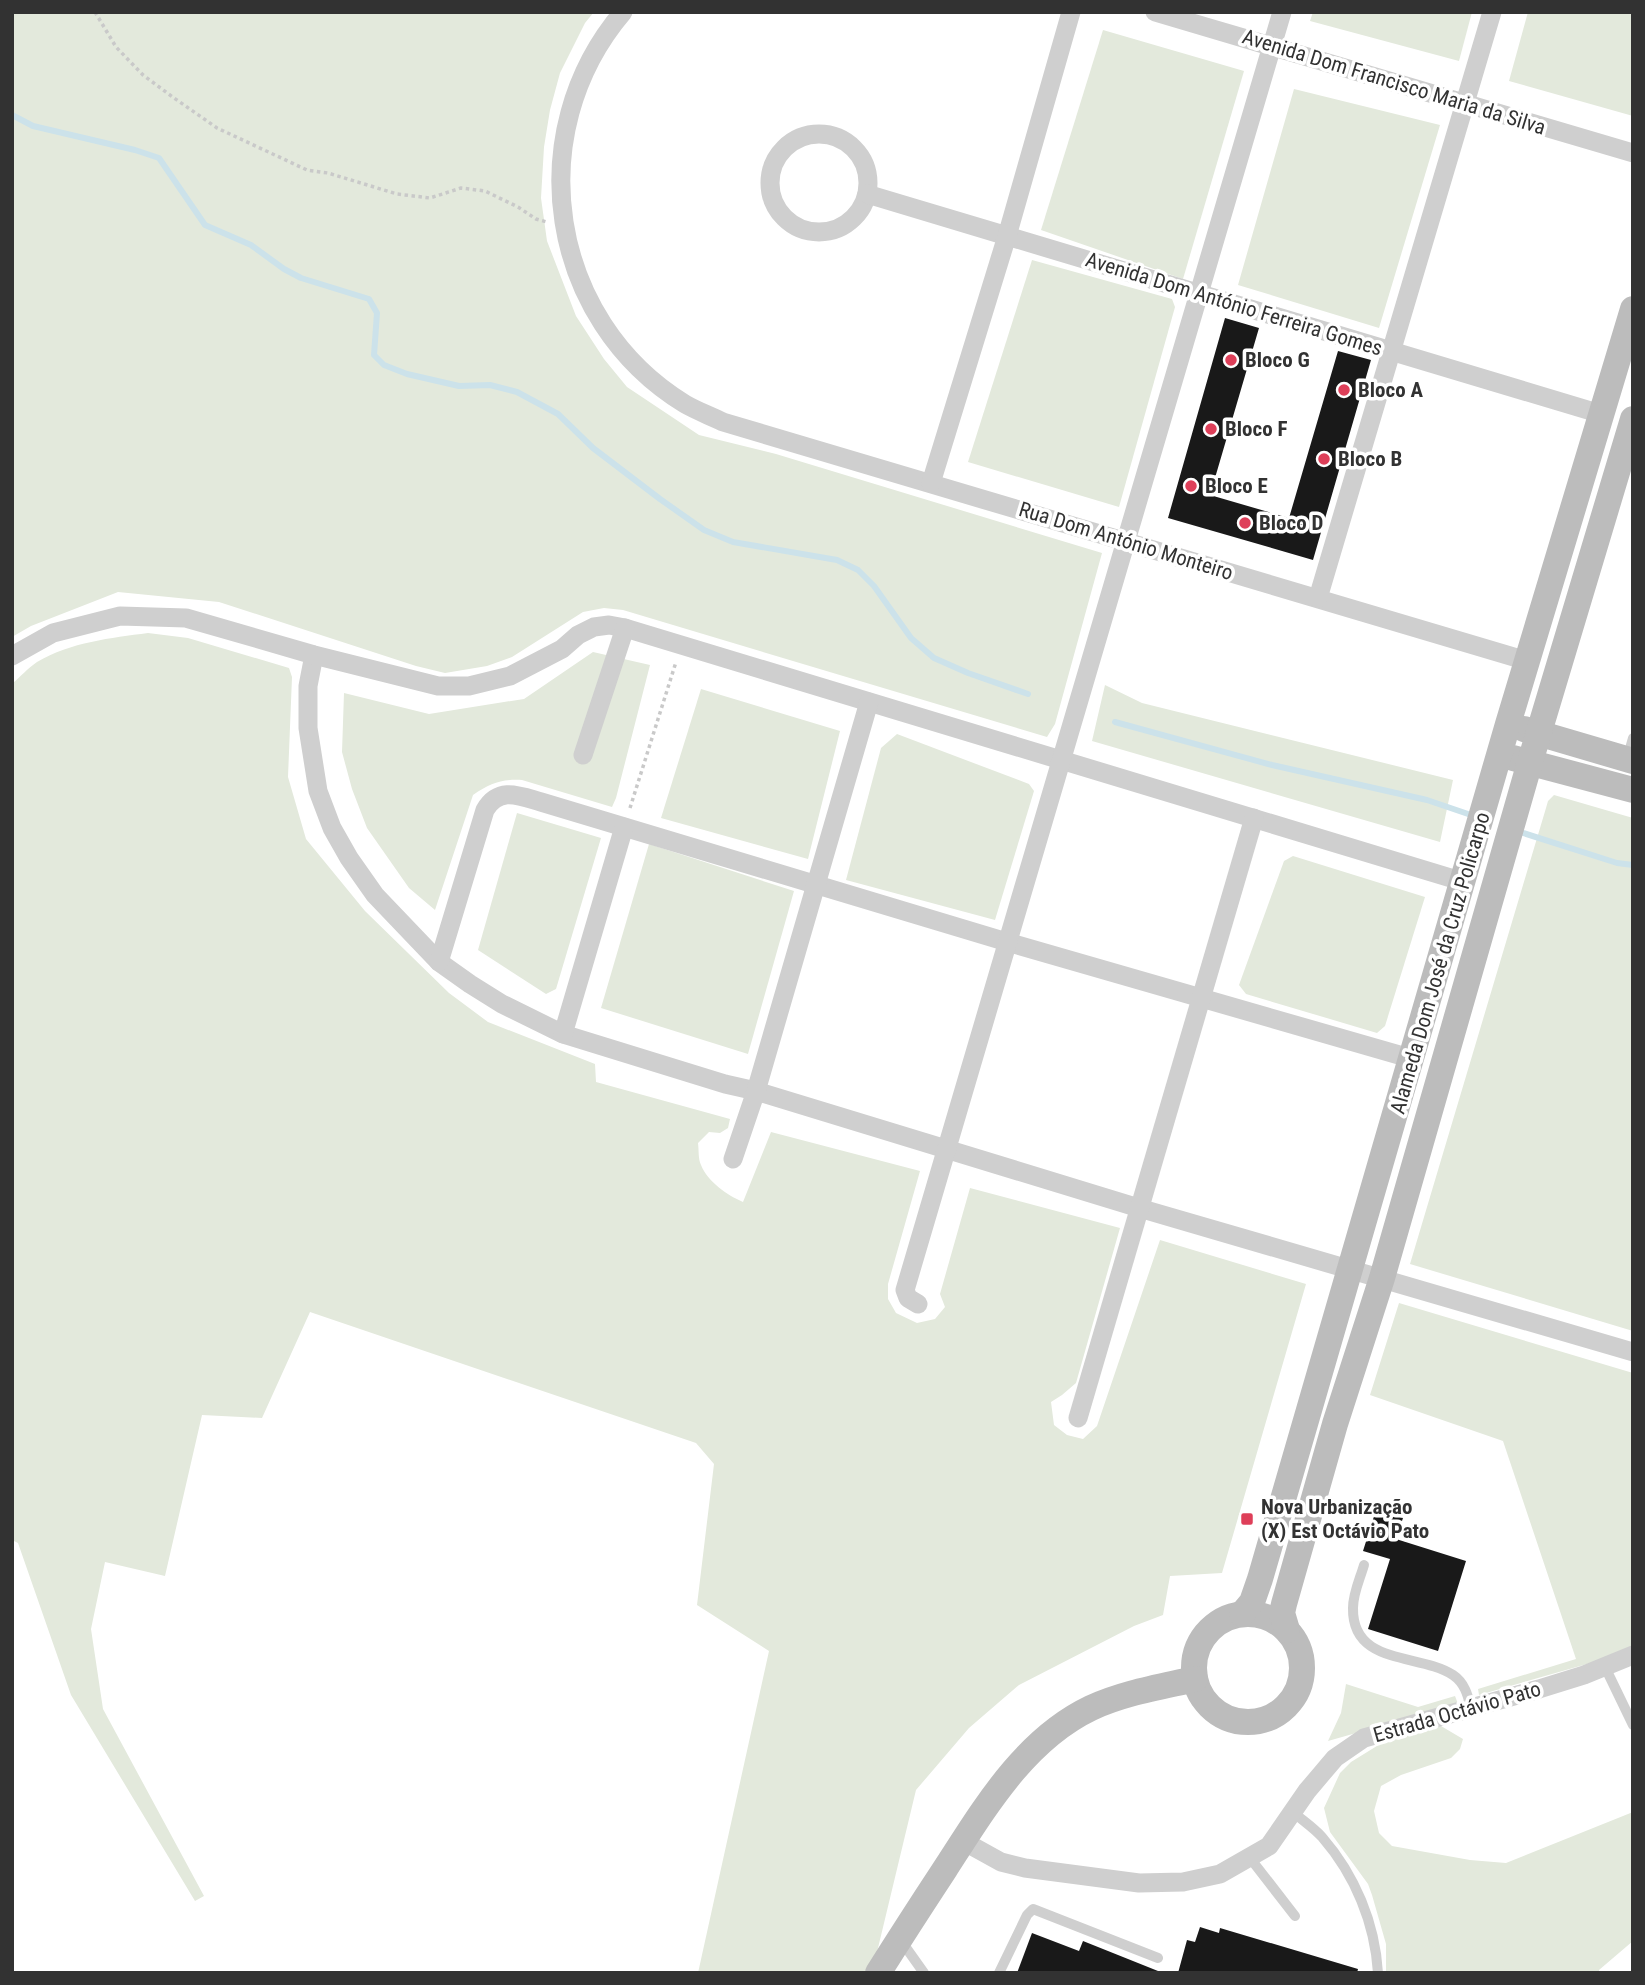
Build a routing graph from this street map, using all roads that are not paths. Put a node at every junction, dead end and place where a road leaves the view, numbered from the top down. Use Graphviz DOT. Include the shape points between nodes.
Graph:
graph roads {
  1 [pos="623,12"];
  2 [pos="1072,12"];
  3 [pos="1155,12"];
  4 [pos="1282,12"];
  5 [pos="1492,12"];
  6 [pos="1272,46"];
  7 [pos="1465,104"];
  8 [pos="1633,153"];
  9 [pos="867,194"];
  10 [pos="1007,236"];
  11 [pos="1199,293"];
  12 [pos="1633,309"];
  13 [pos="1391,351"];
  14 [pos="1601,414"];
  15 [pos="1633,419"];
  16 [pos="932,483"];
  17 [pos="1126,541"];
  18 [pos="1318,598"];
  19 [pos="625,628"];
  20 [pos="314,655"];
  21 [pos="12,656"];
  22 [pos="1527,661"];
  23 [pos="869,702"];
  24 [pos="1508,724"];
  25 [pos="1539,733"];
  26 [pos="1631,753"];
  27 [pos="1500,754"];
  28 [pos="583,755"];
  29 [pos="1062,760"];
  30 [pos="1530,762"];
  31 [pos="1633,790"];
  32 [pos="1254,818"];
  33 [pos="624,827"];
  34 [pos="1464,882"];
  35 [pos="815,884"];
  36 [pos="1007,942"];
  37 [pos="439,962"];
  38 [pos="1201,998"];
  39 [pos="563,1034"];
  40 [pos="1413,1059"];
  41 [pos="755,1091"];
  42 [pos="946,1150"];
  43 [pos="733,1159"];
  44 [pos="1139,1208"];
  45 [pos="1352,1270"];
  46 [pos="1382,1278"];
  47 [pos="918,1304"];
  48 [pos="1633,1352"];
  49 [pos="1078,1418"];
  50 [pos="1364,1565"];
  51 [pos="1242,1614"];
  52 [pos="1287,1630"];
  53 [pos="1633,1655"];
  54 [pos="1605,1667"];
  55 [pos="1195,1679"];
  56 [pos="1471,1708"];
  57 [pos="1633,1726"];
  58 [pos="1293,1811"];
  59 [pos="963,1841"];
  60 [pos="1250,1857"];
  61 [pos="1295,1916"];
  62 [pos="900,1939"];
  63 [pos="1158,1958"];
  64 [pos="878,1973"];
  65 [pos="924,1973"];
  66 [pos="999,1973"];
  67 [pos="1378,1973"];
  1 -- 16 [label="street, Rua Dom António Monteiro" via="583,74 569,113 561,161 560,186 570,249 586,294 605,326 647,374 686,404 723,422"];
  2 -- 10 [label="street"];
  3 -- 6 [label="street, Avenida Dom Francisco Maria da Silva"];
  4 -- 6 [label="street"];
  5 -- 7 [label="street"];
  6 -- 7 [label="street, Avenida Dom Francisco Maria da Silva"];
  6 -- 11 [label="street"];
  7 -- 8 [label="street, Avenida Dom Francisco Maria da Silva"];
  7 -- 13 [label="street"];
  9 -- 9 [label="street" via="863,161 840,138 807,135 780,153 772,168 773,200 781,214 807,230 838,228 851,220"];
  9 -- 10 [label="street, Avenida Dom António Ferreira Gomes"];
  10 -- 11 [label="street, Avenida Dom António Ferreira Gomes"];
  10 -- 16 [label="street"];
  11 -- 13 [label="street, Avenida Dom António Ferreira Gomes"];
  11 -- 17 [label="street"];
  12 -- 14 [label="street, Alameda Dom José da Cruz Policarpo"];
  13 -- 14 [label="street, Avenida Dom António Ferreira Gomes"];
  13 -- 18 [label="street"];
  14 -- 22 [label="street, Alameda Dom José da Cruz Policarpo"];
  15 -- 25 [label="street, Alameda Dom José da Cruz Policarpo"];
  16 -- 17 [label="street, Rua Dom António Monteiro"];
  17 -- 18 [label="street, Rua Dom António Monteiro"];
  17 -- 29 [label="street"];
  18 -- 22 [label="street, Rua Dom António Monteiro"];
  19 -- 20 [label="street" via="594,627 510,677 469,686 438,686"];
  19 -- 23 [label="street"];
  19 -- 28 [label="street"];
  20 -- 21 [label="street" via="186,618 120,616 53,633"];
  20 -- 37 [label="street" via="308,728 318,791 332,828 375,895"];
  22 -- 24 [label="street, Alameda Dom José da Cruz Policarpo"];
  23 -- 29 [label="street"];
  23 -- 35 [label="street"];
  24 -- 25 [label="street"];
  24 -- 27 [label="street, Alameda Dom José da Cruz Policarpo"];
  25 -- 26 [label="street"];
  25 -- 30 [label="street, Alameda Dom José da Cruz Policarpo"];
  27 -- 30 [label="street"];
  27 -- 34 [label="street, Alameda Dom José da Cruz Policarpo"];
  29 -- 32 [label="street"];
  29 -- 36 [label="street"];
  30 -- 31 [label="street"];
  30 -- 46 [label="street, Alameda Dom José da Cruz Policarpo"];
  32 -- 34 [label="street"];
  32 -- 38 [label="street"];
  33 -- 35 [label="street"];
  33 -- 37 [label="street" via="509,794 490,802"];
  33 -- 39 [label="street"];
  34 -- 40 [label="street, Alameda Dom José da Cruz Policarpo"];
  35 -- 36 [label="street"];
  35 -- 41 [label="street"];
  36 -- 38 [label="street"];
  36 -- 42 [label="street"];
  37 -- 39 [label="street" via="502,1004"];
  38 -- 40 [label="street"];
  38 -- 44 [label="street"];
  39 -- 41 [label="street"];
  40 -- 45 [label="street, Alameda Dom José da Cruz Policarpo"];
  41 -- 42 [label="street"];
  41 -- 43 [label="street"];
  42 -- 44 [label="street"];
  42 -- 47 [label="street" via="905,1290"];
  44 -- 45 [label="street"];
  44 -- 49 [label="street"];
  45 -- 46 [label="street"];
  45 -- 51 [label="street, Alameda Dom José da Cruz Policarpo" via="1260,1579"];
  46 -- 48 [label="street"];
  46 -- 52 [label="street, Alameda Dom José da Cruz Policarpo" via="1284,1604"];
  50 -- 56 [label="lane" via="1353,1611 1366,1642 1452,1675 1467,1692"];
  51 -- 52 [label="street" via="1267,1617"];
  51 -- 55 [label="street" via="1218,1623 1200,1642 1193,1666"];
  52 -- 55 [label="street" via="1302,1660 1301,1683 1290,1703 1271,1718 1247,1723 1223,1717 1205,1701"];
  53 -- 54 [label="street, Estrada Octávio Pato"];
  54 -- 56 [label="street, Estrada Octávio Pato"];
  54 -- 57 [label="lane"];
  55 -- 59 [label="street" via="1091,1708 1058,1728 1023,1759"];
  56 -- 58 [label="street, Estrada Octávio Pato" via="1364,1738 1335,1758"];
  58 -- 60 [label="street, Estrada Octávio Pato" via="1269,1846"];
  58 -- 67 [label="lane" via="1321,1836 1363,1903"];
  59 -- 60 [label="street, Estrada Octávio Pato" via="1001,1862 1025,1868 1139,1883 1183,1882 1220,1874"];
  59 -- 62 [label="street"];
  60 -- 61 [label="lane"];
  62 -- 64 [label="street"];
  62 -- 65 [label="lane"];
  63 -- 66 [label="lane" via="1033,1909"];
}
